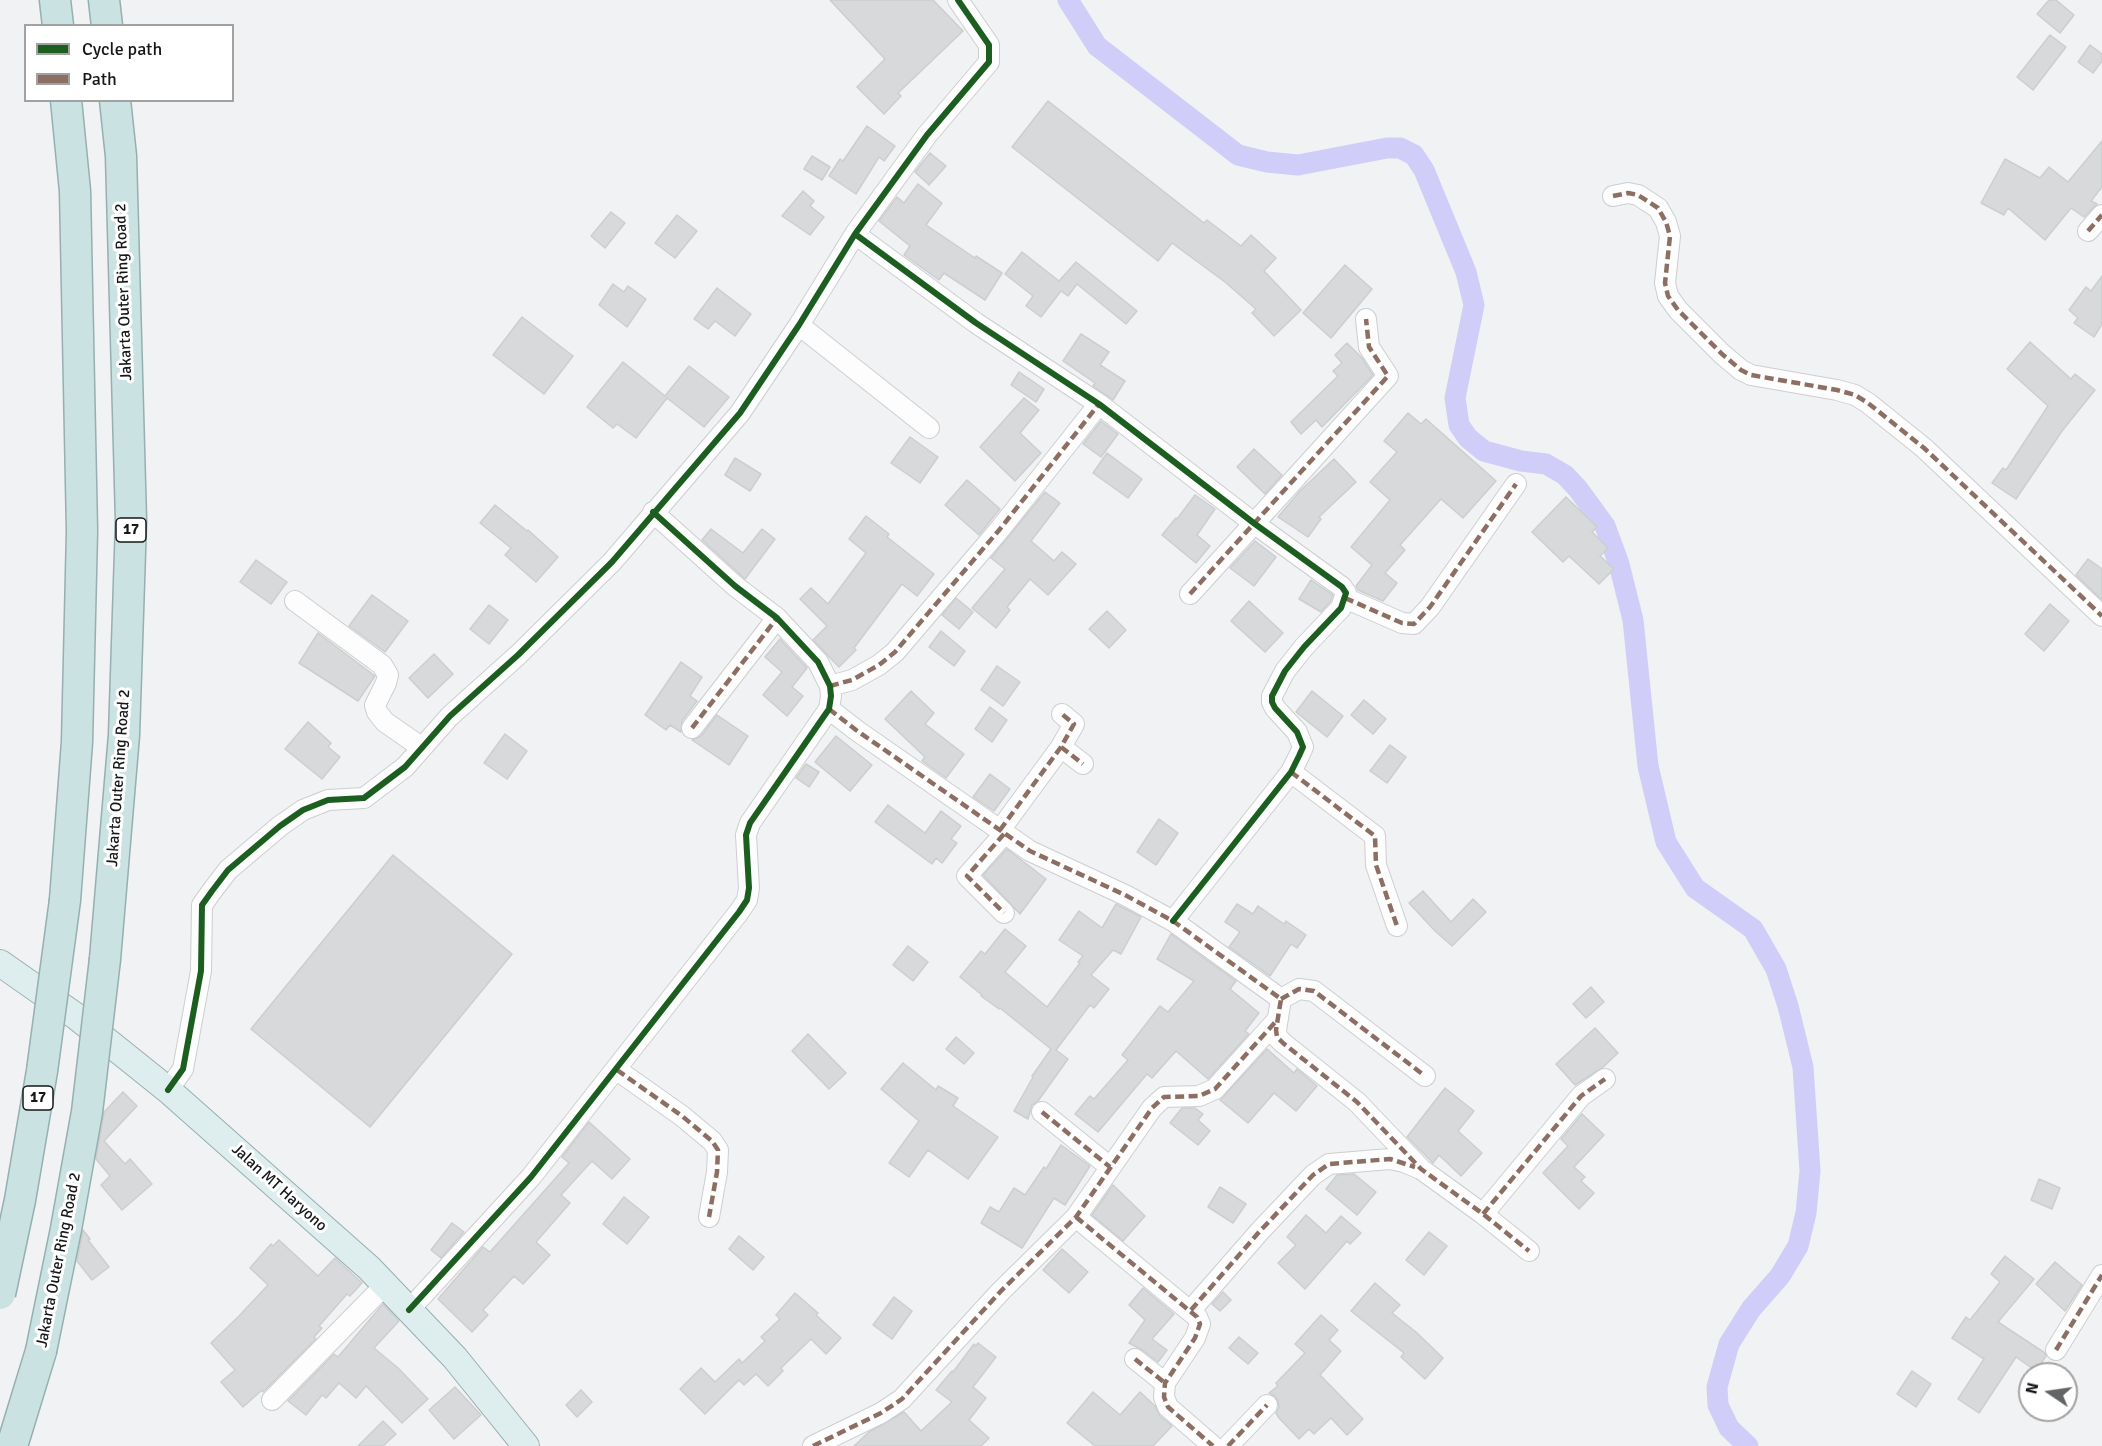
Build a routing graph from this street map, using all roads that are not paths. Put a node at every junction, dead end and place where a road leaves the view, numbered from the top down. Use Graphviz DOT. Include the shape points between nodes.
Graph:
graph roads {
  1 [pos="55,0"];
  2 [pos="104,0"];
  3 [pos="958,0"];
  4 [pos="58,24"];
  5 [pos="107,24"];
  6 [pos="66,102"];
  7 [pos="115,102"];
  8 [pos="1613,196"];
  9 [pos="2102,216"];
  10 [pos="2088,231"];
  11 [pos="855,234"];
  12 [pos="1366,319"];
  13 [pos="799,325"];
  14 [pos="1099,404"];
  15 [pos="928,428"];
  16 [pos="1515,484"];
  17 [pos="653,512"];
  18 [pos="1255,524"];
  19 [pos="1190,594"];
  20 [pos="1345,598"];
  21 [pos="295,601"];
  22 [pos="2102,616"];
  23 [pos="777,618"];
  24 [pos="830,686"];
  25 [pos="829,709"];
  26 [pos="1062,714"];
  27 [pos="692,728"];
  28 [pos="421,747"];
  29 [pos="1061,747"];
  30 [pos="1083,764"];
  31 [pos="1291,772"];
  32 [pos="1002,832"];
  33 [pos="1004,913"];
  34 [pos="1173,921"];
  35 [pos="1396,926"];
  36 [pos="0,963"];
  37 [pos="1281,999"];
  38 [pos="1278,1019"];
  39 [pos="616,1070"];
  40 [pos="1425,1076"];
  41 [pos="1605,1079"];
  42 [pos="168,1090"];
  43 [pos="1042,1112"];
  44 [pos="1110,1167"];
  45 [pos="1421,1169"];
  46 [pos="1483,1214"];
  47 [pos="709,1217"];
  48 [pos="1076,1217"];
  49 [pos="1529,1251"];
  50 [pos="2102,1275"];
  51 [pos="386,1284"];
  52 [pos="0,1294"];
  53 [pos="409,1310"];
  54 [pos="1191,1310"];
  55 [pos="2056,1350"];
  56 [pos="1135,1359"];
  57 [pos="1165,1383"];
  58 [pos="272,1400"];
  59 [pos="1267,1406"];
  60 [pos="12,1446"];
  61 [pos="526,1446"];
  62 [pos="813,1446"];
  63 [pos="1213,1446"];
  64 [pos="1228,1446"];
  1 -- 4 [label="highway"];
  2 -- 5 [label="highway"];
  3 -- 11 [label="street" via="989,45 989,62 927,135"];
  6 -- 52 [label="highway, 17, bridge" via="75,191 82,531 76,742 65,900 42,1071"];
  7 -- 60 [label="highway, Jakarta Outer Ring Road 2 / 17, bridge" via="121,156 131,521 124,735 87,1112 41,1351"];
  8 -- 22 [label="street" via="1638,195 1658,208 1670,236 1665,283 1668,296 1722,354 1751,375 1837,390 1868,403 1924,448"];
  9 -- 10 [label="street"];
  11 -- 13 [label="street"];
  11 -- 14 [label="street" via="976,323"];
  12 -- 18 [label="street" via="1369,347 1388,376"];
  13 -- 15 [label="street"];
  13 -- 17 [label="street" via="740,413"];
  14 -- 18 [label="street"];
  14 -- 24 [label="street" via="1000,529 895,651 852,680"];
  16 -- 20 [label="street" via="1430,607 1414,624 1402,623"];
  17 -- 23 [label="street"];
  17 -- 28 [label="street" via="612,562"];
  18 -- 19 [label="street"];
  18 -- 20 [label="street" via="1342,587"];
  20 -- 31 [label="street" via="1341,608 1285,671 1272,696 1275,708 1297,732 1303,747"];
  21 -- 28 [label="street" via="382,665 387,675 375,705 377,712"];
  23 -- 24 [label="street" via="818,662"];
  23 -- 27 [label="street"];
  24 -- 25 [label="street"];
  25 -- 32 [label="street"];
  25 -- 39 [label="street" via="750,823 746,835 747,900"];
  26 -- 29 [label="street" via="1074,724"];
  28 -- 42 [label="street" via="405,766 364,798 328,800 303,810 228,870 212,891 202,905 201,971 183,1069"];
  29 -- 30 [label="street"];
  29 -- 32 [label="street"];
  31 -- 34 [label="street"];
  31 -- 35 [label="street" via="1375,836 1376,866"];
  32 -- 33 [label="street" via="967,876"];
  32 -- 34 [label="street" via="1045,859"];
  34 -- 37 [label="street"];
  36 -- 42 [label="main road, Jalan MT Haryono" via="77,1017"];
  37 -- 38 [label="street"];
  37 -- 40 [label="street" via="1299,989 1314,991"];
  38 -- 44 [label="street" via="1215,1089 1199,1096 1164,1097"];
  38 -- 45 [label="street" via="1277,1037 1357,1102"];
  39 -- 47 [label="street" via="682,1116 718,1150"];
  39 -- 53 [label="street" via="531,1178"];
  41 -- 46 [label="street" via="1581,1096"];
  42 -- 51 [label="main road, Jalan MT Haryono"];
  43 -- 44 [label="street"];
  44 -- 48 [label="street"];
  45 -- 46 [label="street"];
  45 -- 54 [label="street" via="1390,1159 1329,1164 1305,1183"];
  46 -- 49 [label="street"];
  48 -- 54 [label="street"];
  48 -- 62 [label="street" via="1001,1291 902,1399"];
  50 -- 55 [label="street"];
  51 -- 53 [label="main road, Jalan MT Haryono"];
  51 -- 58 [label="street"];
  53 -- 61 [label="main road, Jalan MT Haryono" via="471,1377"];
  54 -- 57 [label="street" via="1200,1324"];
  56 -- 57 [label="street"];
  57 -- 63 [label="street" via="1168,1407"];
  59 -- 64 [label="street"];
}
